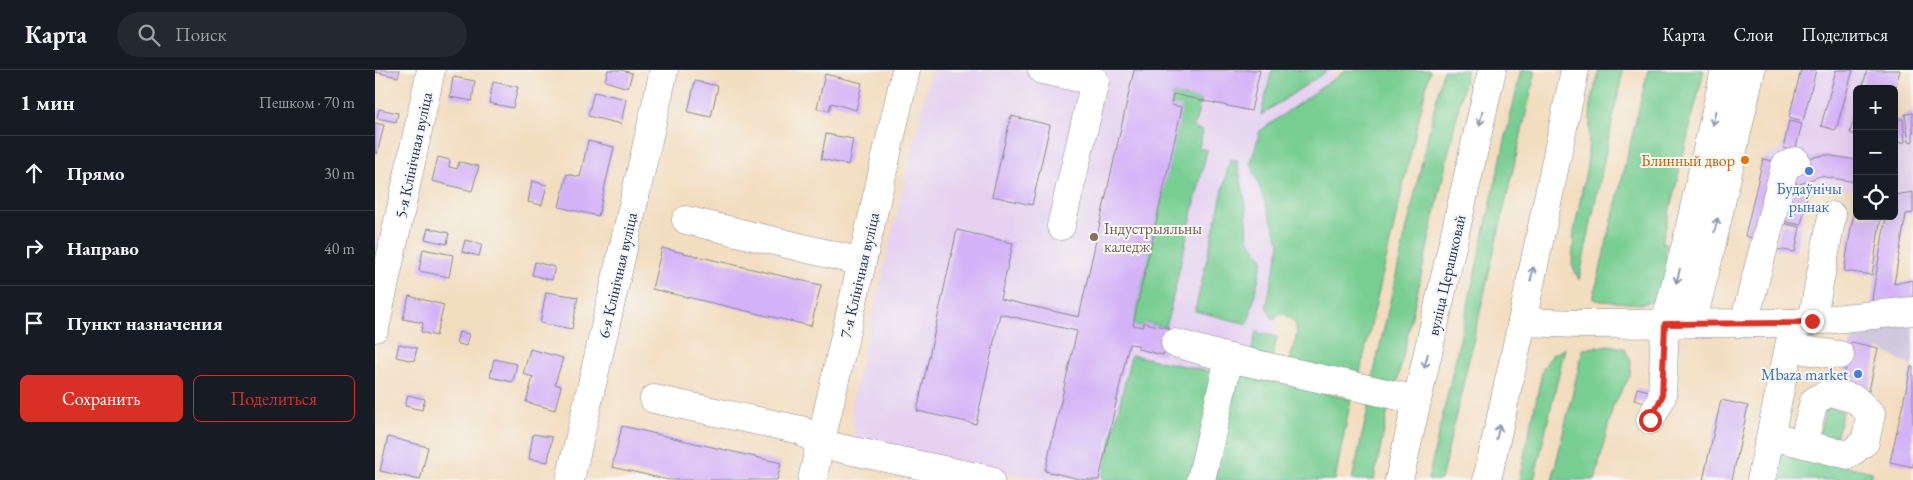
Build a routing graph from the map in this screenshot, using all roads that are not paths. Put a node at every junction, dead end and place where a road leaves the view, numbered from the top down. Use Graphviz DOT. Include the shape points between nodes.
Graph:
graph roads {
  1 [pos="431,70"];
  2 [pos="664,70"];
  3 [pos="905,70"];
  4 [pos="1042,70"];
  5 [pos="1725,70"];
  6 [pos="1751,70"];
  7 [pos="1493,71"];
  8 [pos="1567,78"];
  9 [pos="1796,161"];
  10 [pos="1832,216"];
  11 [pos="686,220"];
  12 [pos="1061,226"];
  13 [pos="862,262"];
  14 [pos="1913,311"];
  15 [pos="1522,322"];
  16 [pos="1744,323"];
  17 [pos="1665,324"];
  18 [pos="1692,324"];
  19 [pos="375,328"];
  20 [pos="1798,331"];
  21 [pos="1175,343"];
  22 [pos="1841,355"];
  23 [pos="1229,358"];
  24 [pos="654,399"];
  25 [pos="1417,400"];
  26 [pos="1650,420"];
  27 [pos="1771,436"];
  28 [pos="820,444"];
  29 [pos="1803,444"];
  30 [pos="570,480"];
  31 [pos="812,480"];
  32 [pos="990,480"];
  33 [pos="1201,480"];
  34 [pos="1399,480"];
  35 [pos="1487,480"];
  36 [pos="1761,480"];
  1 -- 19 [label="street, 5-я Клінічная вуліца"];
  2 -- 30 [label="street, 6-я Клінічная вуліца"];
  3 -- 13 [label="street, 7-я Клінічная вуліца"];
  4 -- 12 [label="street" via="1095,81"];
  5 -- 17 [label="street, one-way" via="1687,244"];
  18 -- 6 [label="street, one-way"];
  7 -- 25 [label="street, вуліца Церашковай, one-way"];
  15 -- 8 [label="street, one-way"];
  9 -- 16 [label="street" via="1785,166"];
  10 -- 20 [label="street"];
  11 -- 13 [label="street"];
  13 -- 28 [label="street, 7-я Клінічная вуліца"];
  14 -- 20 [label="street"];
  15 -- 17 [label="street"];
  35 -- 15 [label="street, one-way"];
  16 -- 18 [label="street"];
  16 -- 20 [label="street"];
  17 -- 18 [label="street"];
  17 -- 26 [label="street" via="1662,397"];
  20 -- 22 [label="street"];
  20 -- 27 [label="street"];
  21 -- 23 [label="street"];
  23 -- 25 [label="street"];
  23 -- 33 [label="street"];
  24 -- 28 [label="street" via="801,430"];
  25 -- 34 [label="street, вуліца Церашковай"];
  27 -- 29 [label="street"];
  27 -- 36 [label="street"];
  28 -- 31 [label="street, 7-я Клінічная вуліца"];
  28 -- 32 [label="street"];
}
